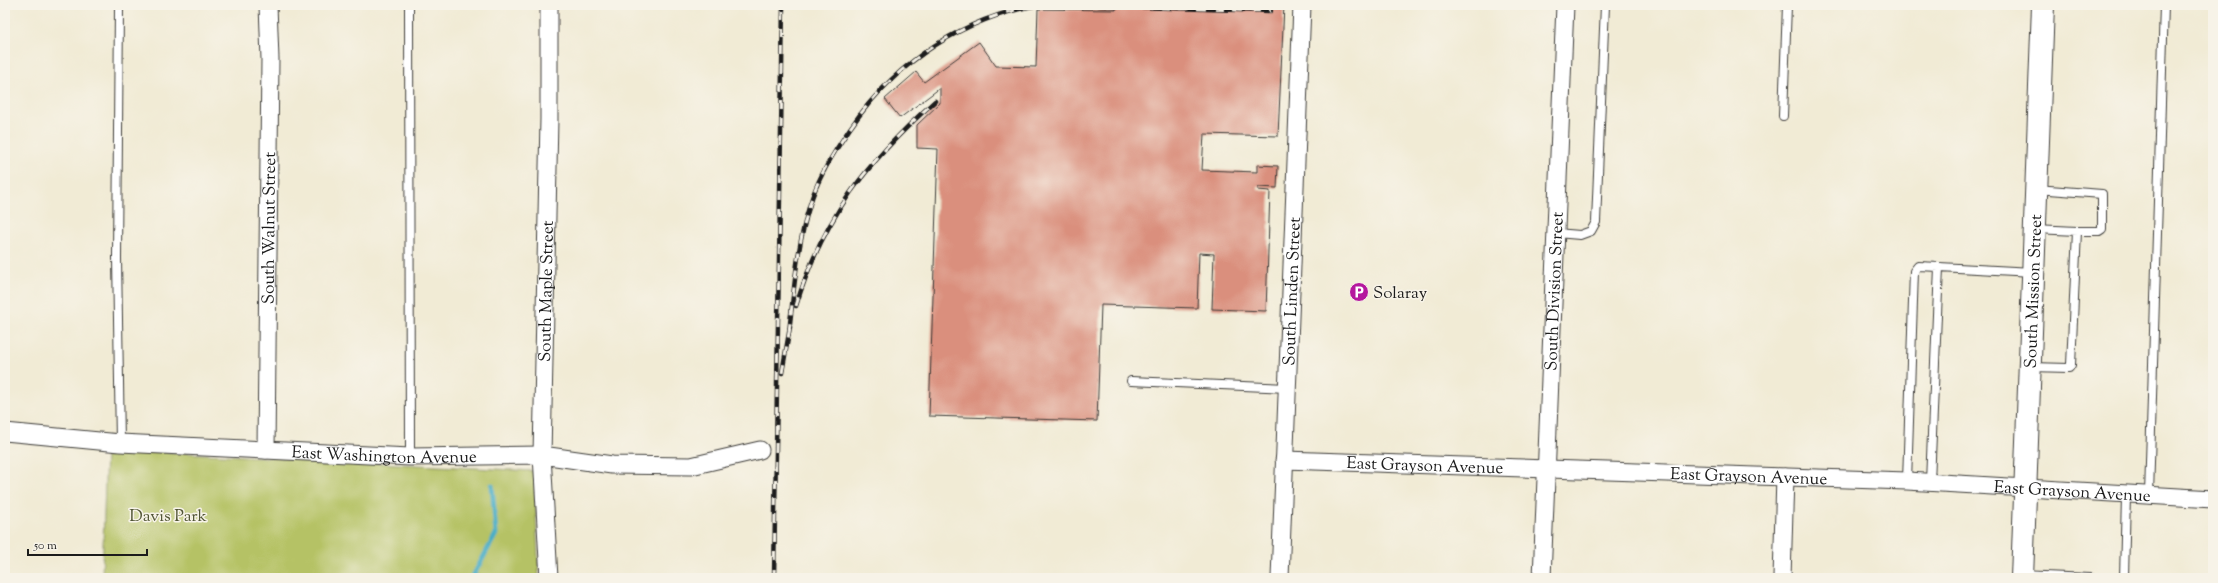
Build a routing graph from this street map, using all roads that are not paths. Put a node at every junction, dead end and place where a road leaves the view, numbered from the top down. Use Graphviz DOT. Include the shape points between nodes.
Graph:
graph roads {
  1 [pos="119,5"];
  2 [pos="268,5"];
  3 [pos="409,5"];
  4 [pos="549,5"];
  5 [pos="1302,5"];
  6 [pos="1565,5"];
  7 [pos="1605,5"];
  8 [pos="1787,5"];
  9 [pos="2043,5"];
  10 [pos="2164,5"];
  11 [pos="1783,116"];
  12 [pos="2036,189"];
  13 [pos="2035,229"];
  14 [pos="2077,231"];
  15 [pos="1556,233"];
  16 [pos="1939,267"];
  17 [pos="2033,272"];
  18 [pos="2029,367"];
  19 [pos="1131,381"];
  20 [pos="1287,388"];
  21 [pos="5,432"];
  22 [pos="120,443"];
  23 [pos="266,450"];
  24 [pos="760,450"];
  25 [pos="542,455"];
  26 [pos="410,457"];
  27 [pos="1284,460"];
  28 [pos="1545,470"];
  29 [pos="1785,477"];
  30 [pos="1907,481"];
  31 [pos="1930,482"];
  32 [pos="2025,487"];
  33 [pos="2126,495"];
  34 [pos="2149,495"];
  35 [pos="2213,499"];
  36 [pos="2022,577"];
  37 [pos="549,578"];
  38 [pos="1280,578"];
  39 [pos="1542,578"];
  40 [pos="1782,578"];
  41 [pos="2090,578"];
  42 [pos="2124,578"];
  1 -- 22 [label="lane" via="117,258"];
  2 -- 23 [label="street, South Walnut Street" via="270,59"];
  3 -- 26 [label="lane"];
  4 -- 25 [label="street, South Maple Street"];
  5 -- 20 [label="street, South Linden Street"];
  6 -- 15 [label="street, South Division Street"];
  7 -- 15 [label="lane" via="1596,222 1591,231 1580,235"];
  8 -- 11 [label="lane"];
  9 -- 12 [label="main road, South Mission Street"];
  10 -- 34 [label="lane"];
  12 -- 13 [label="main road, South Mission Street"];
  12 -- 14 [label="lane" via="2102,194 2102,229"];
  13 -- 14 [label="lane"];
  13 -- 17 [label="main road, South Mission Street"];
  14 -- 18 [label="lane" via="2071,365 2069,368"];
  15 -- 28 [label="street, South Division Street"];
  16 -- 17 [label="lane"];
  16 -- 30 [label="lane" via="1918,266 1914,271"];
  16 -- 31 [label="lane"];
  17 -- 18 [label="main road, South Mission Street"];
  18 -- 32 [label="main road, South Mission Street"];
  19 -- 20 [label="lane"];
  20 -- 27 [label="street, South Linden Street"];
  21 -- 22 [label="street, East Washington Avenue"];
  22 -- 23 [label="street, East Washington Avenue"];
  23 -- 26 [label="street, East Washington Avenue"];
  24 -- 25 [label="street, East Washington Avenue" via="691,466 612,465"];
  25 -- 26 [label="street, East Washington Avenue"];
  25 -- 37 [label="street, South Maple Street"];
  27 -- 28 [label="street, East Grayson Avenue"];
  27 -- 38 [label="street, South Linden Street"];
  28 -- 29 [label="street, East Grayson Avenue"];
  28 -- 39 [label="street, South Division Street"];
  29 -- 30 [label="street, East Grayson Avenue"];
  29 -- 40 [label="street"];
  30 -- 31 [label="street, East Grayson Avenue"];
  31 -- 32 [label="street, East Grayson Avenue"];
  32 -- 33 [label="street, East Grayson Avenue"];
  32 -- 36 [label="main road, South Mission Street"];
  33 -- 34 [label="street, East Grayson Avenue"];
  33 -- 42 [label="lane"];
  34 -- 35 [label="street, East Grayson Avenue"];
  36 -- 41 [label="lane"];
}
